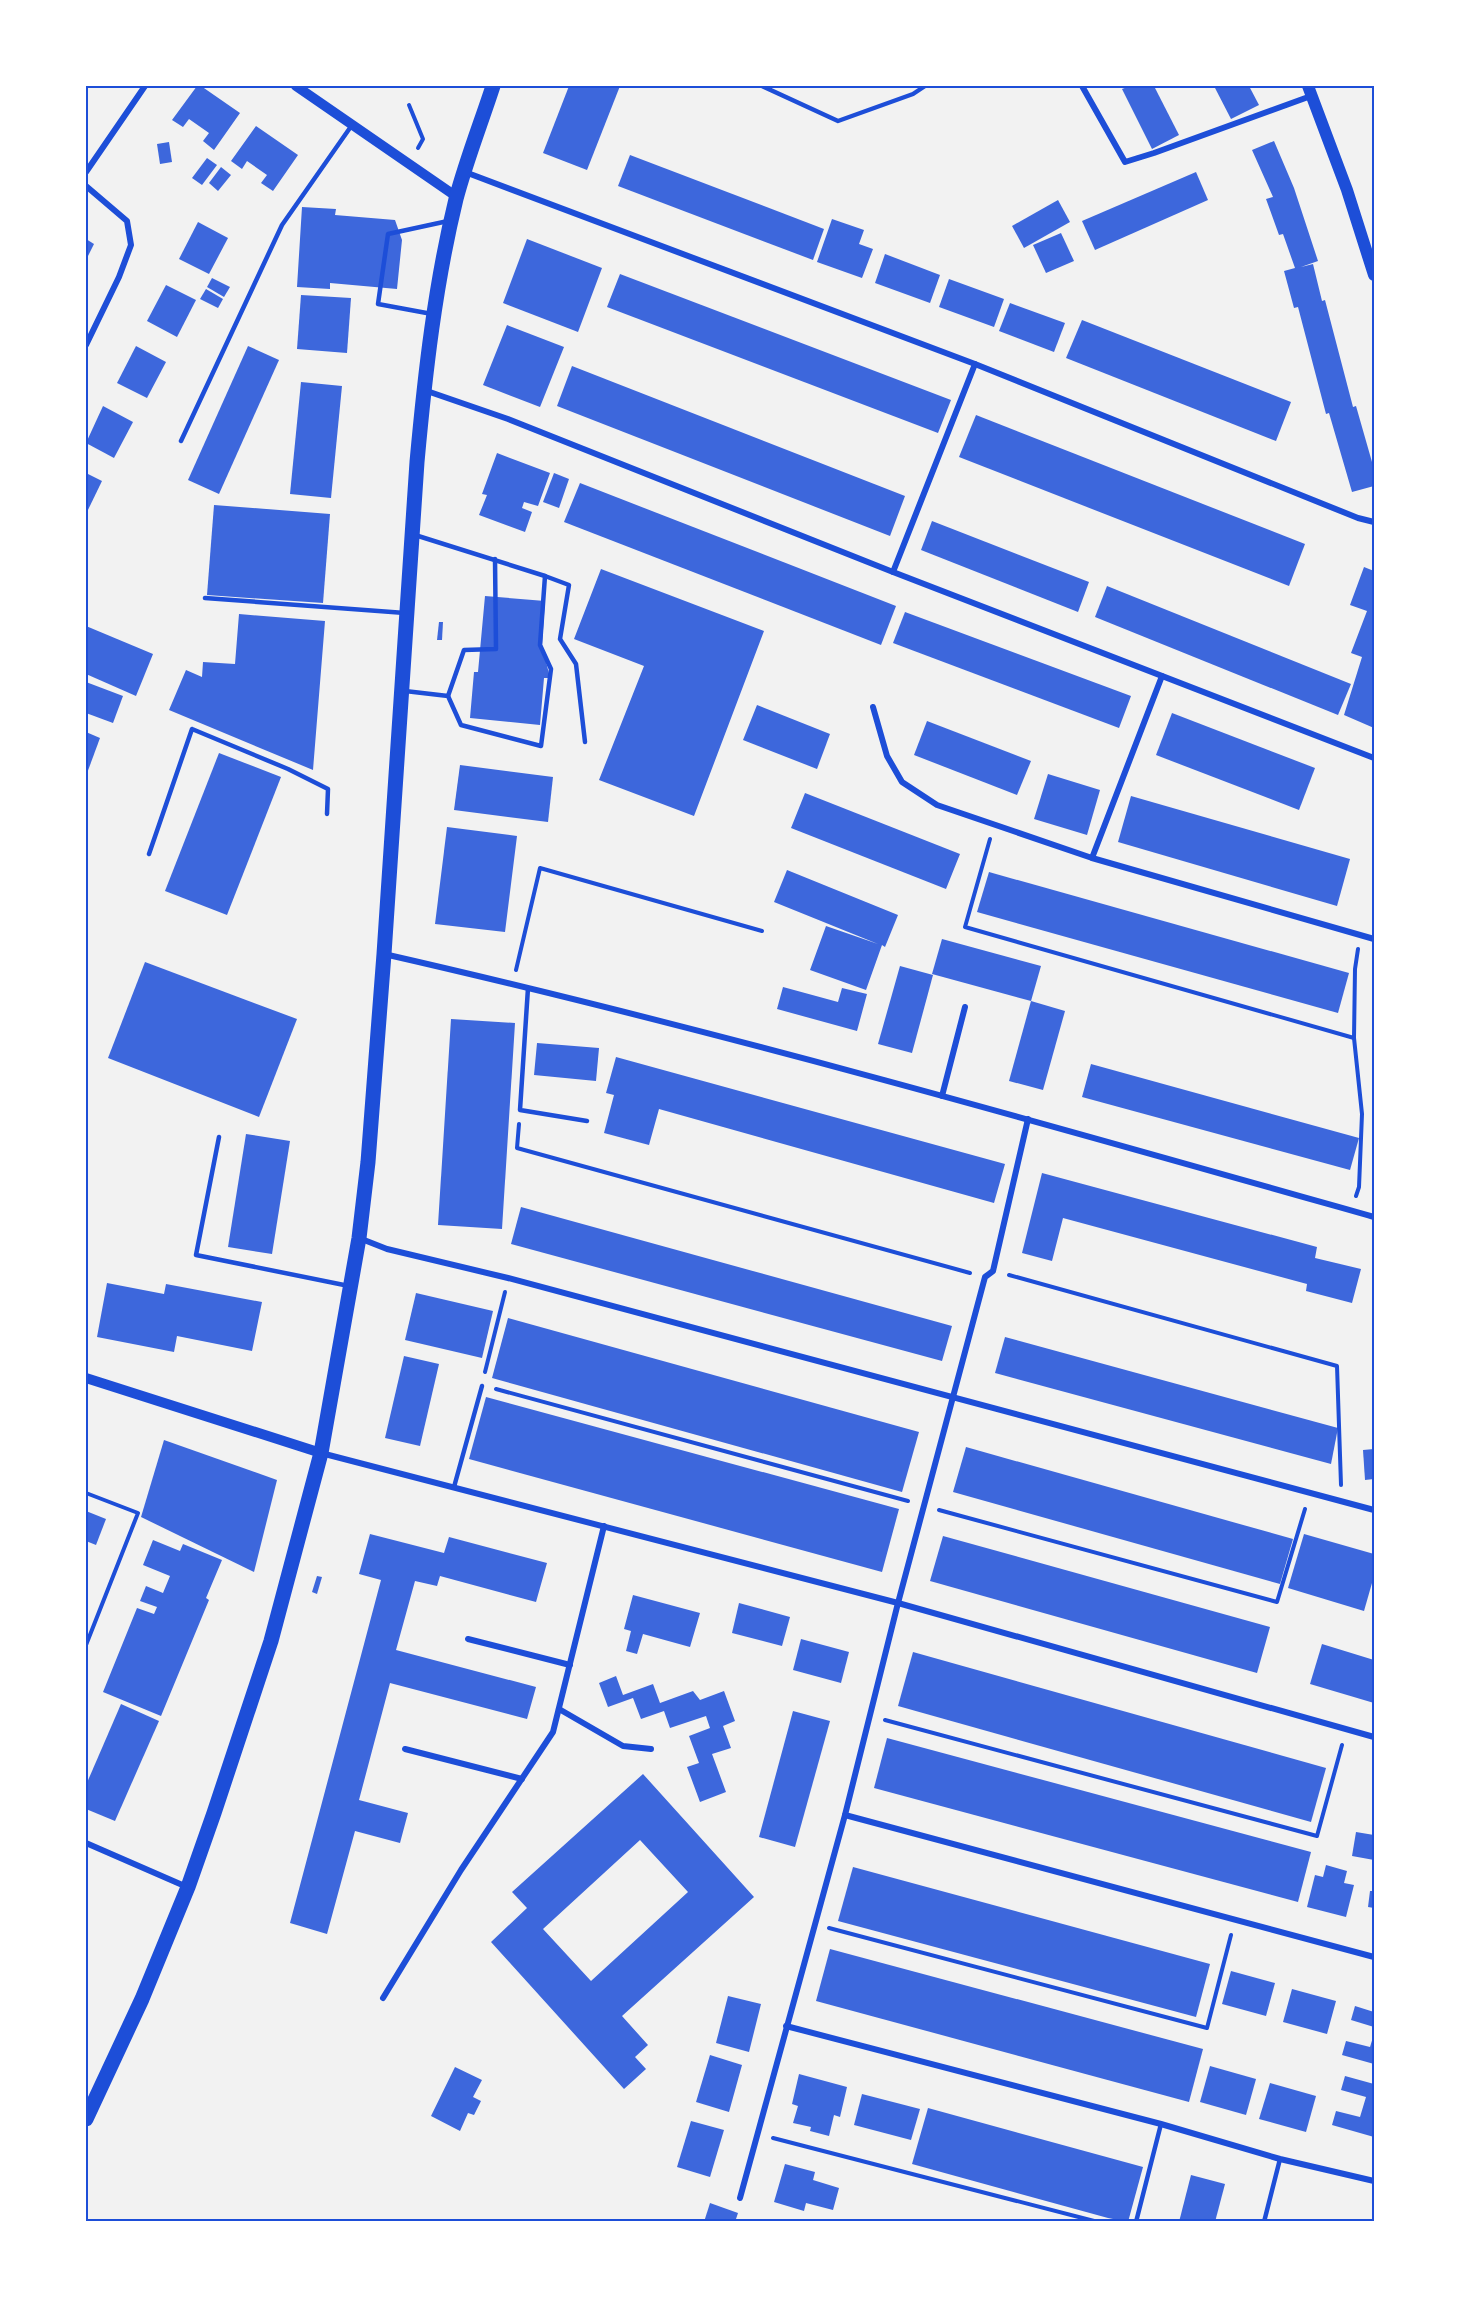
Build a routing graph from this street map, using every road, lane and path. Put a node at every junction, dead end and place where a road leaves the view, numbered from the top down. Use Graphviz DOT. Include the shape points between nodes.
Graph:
graph roads {
  1 [pos="145,86"];
  2 [pos="296,86"];
  3 [pos="493,86"];
  4 [pos="762,86"];
  5 [pos="925,86"];
  6 [pos="1082,86"];
  7 [pos="1310,91"];
  8 [pos="409,105"];
  9 [pos="352,124"];
  10 [pos="409,165"];
  11 [pos="86,172"];
  12 [pos="465,172"];
  13 [pos="86,186"];
  14 [pos="457,197"];
  15 [pos="452,220"];
  16 [pos="1374,274"];
  17 [pos="434,315"];
  18 [pos="86,345"];
  19 [pos="975,364"];
  20 [pos="424,390"];
  21 [pos="181,441"];
  22 [pos="1374,522"];
  23 [pos="412,534"];
  24 [pos="495,559"];
  25 [pos="893,572"];
  26 [pos="545,576"];
  27 [pos="205,598"];
  28 [pos="407,613"];
  29 [pos="1162,676"];
  30 [pos="401,691"];
  31 [pos="448,696"];
  32 [pos="873,706"];
  33 [pos="585,742"];
  34 [pos="1374,758"];
  35 [pos="327,814"];
  36 [pos="994,824"];
  37 [pos="149,855"];
  38 [pos="1092,858"];
  39 [pos="762,930"];
  40 [pos="1360,935"];
  41 [pos="1374,939"];
  42 [pos="384,954"];
  43 [pos="512,984"];
  44 [pos="528,988"];
  45 [pos="965,1006"];
  46 [pos="1354,1038"];
  47 [pos="942,1096"];
  48 [pos="520,1110"];
  49 [pos="1028,1119"];
  50 [pos="587,1121"];
  51 [pos="219,1137"];
  52 [pos="1352,1211"];
  53 [pos="1374,1217"];
  54 [pos="359,1238"];
  55 [pos="993,1271"];
  56 [pos="985,1277"];
  57 [pos="508,1278"];
  58 [pos="351,1286"];
  59 [pos="86,1379"];
  60 [pos="482,1386"];
  61 [pos="952,1396"];
  62 [pos="321,1453"];
  63 [pos="454,1487"];
  64 [pos="86,1492"];
  65 [pos="1309,1494"];
  66 [pos="1342,1501"];
  67 [pos="923,1505"];
  68 [pos="1374,1510"];
  69 [pos="604,1526"];
  70 [pos="898,1604"];
  71 [pos="468,1639"];
  72 [pos="86,1645"];
  73 [pos="570,1665"];
  74 [pos="559,1709"];
  75 [pos="870,1716"];
  76 [pos="1346,1729"];
  77 [pos="1374,1737"];
  78 [pos="405,1749"];
  79 [pos="651,1749"];
  80 [pos="522,1779"];
  81 [pos="844,1815"];
  82 [pos="86,1843"];
  83 [pos="188,1887"];
  84 [pos="1235,1919"];
  85 [pos="814,1923"];
  86 [pos="1374,1957"];
  87 [pos="383,1998"];
  88 [pos="786,2026"];
  89 [pos="86,2119"];
  90 [pos="1161,2124"];
  91 [pos="757,2134"];
  92 [pos="1280,2159"];
  93 [pos="1374,2181"];
  94 [pos="740,2198"];
  95 [pos="1098,2222"];
  96 [pos="1136,2222"];
  97 [pos="1264,2222"];
  1 -- 11 [label="street"];
  2 -- 9 [label="street"];
  3 -- 12 [label="main road"];
  4 -- 5 [label="lane" via="838,121"];
  6 -- 7 [label="street" via="1125,162"];
  7 -- 16 [label="main road"];
  8 -- 10 [label="path" via="423,139"];
  9 -- 10 [label="street"];
  9 -- 21 [label="lane" via="282,225"];
  10 -- 14 [label="street"];
  12 -- 14 [label="main road"];
  12 -- 19 [label="street"];
  13 -- 18 [label="street" via="127,221 131,245"];
  14 -- 15 [label="main road"];
  15 -- 17 [label="main road"];
  15 -- 17 [label="lane" via="388,234 378,304"];
  17 -- 20 [label="main road"];
  19 -- 22 [label="street"];
  19 -- 25 [label="street"];
  20 -- 23 [label="main road"];
  20 -- 25 [label="street" via="520,423"];
  23 -- 24 [label="lane"];
  23 -- 28 [label="main road"];
  24 -- 26 [label="lane"];
  24 -- 31 [label="lane" via="496,649 464,650"];
  25 -- 29 [label="street"];
  26 -- 31 [label="lane" via="540,645 551,669 541,746 460,725"];
  26 -- 33 [label="lane" via="569,585 560,639 576,664"];
  27 -- 28 [label="lane"];
  28 -- 30 [label="main road"];
  29 -- 34 [label="street"];
  29 -- 38 [label="street"];
  30 -- 31 [label="lane"];
  30 -- 42 [label="main road"];
  32 -- 36 [label="street" via="887,756 902,782 938,805"];
  35 -- 37 [label="lane" via="328,789 192,729"];
  36 -- 38 [label="street"];
  36 -- 46 [label="path" via="965,927"];
  38 -- 40 [label="street"];
  39 -- 43 [label="path" via="540,868"];
  40 -- 41 [label="street"];
  40 -- 46 [label="path" via="1355,969"];
  42 -- 43 [label="street"];
  42 -- 54 [label="main road"];
  43 -- 44 [label="street"];
  44 -- 47 [label="street"];
  44 -- 48 [label="lane"];
  45 -- 47 [label="street"];
  46 -- 52 [label="path" via="1362,1114 1359,1187"];
  47 -- 49 [label="street"];
  48 -- 50 [label="lane"];
  48 -- 56 [label="path" via="517,1148"];
  49 -- 52 [label="street"];
  49 -- 55 [label="street"];
  51 -- 58 [label="lane" via="196,1255"];
  52 -- 53 [label="street"];
  54 -- 57 [label="street" via="387,1249"];
  54 -- 58 [label="main road"];
  55 -- 56 [label="street"];
  55 -- 66 [label="path" via="1337,1366"];
  56 -- 61 [label="street"];
  57 -- 60 [label="path"];
  57 -- 61 [label="street"];
  58 -- 62 [label="main road"];
  59 -- 62 [label="street"];
  60 -- 63 [label="lane"];
  60 -- 67 [label="path"];
  61 -- 65 [label="street"];
  61 -- 67 [label="street"];
  62 -- 63 [label="street"];
  62 -- 83 [label="main road" via="271,1641"];
  63 -- 69 [label="street"];
  64 -- 72 [label="path" via="138,1513"];
  65 -- 66 [label="street"];
  65 -- 67 [label="path" via="1277,1602"];
  66 -- 68 [label="street"];
  67 -- 70 [label="street"];
  69 -- 70 [label="street"];
  69 -- 73 [label="street"];
  70 -- 75 [label="street"];
  70 -- 76 [label="street"];
  71 -- 73 [label="street"];
  73 -- 74 [label="street"];
  74 -- 79 [label="street" via="622,1746"];
  74 -- 80 [label="street" via="553,1732"];
  75 -- 76 [label="path" via="1317,1836"];
  75 -- 81 [label="street"];
  76 -- 77 [label="street"];
  78 -- 80 [label="street"];
  80 -- 87 [label="street"];
  81 -- 84 [label="street"];
  81 -- 85 [label="street"];
  82 -- 83 [label="street"];
  83 -- 89 [label="main road"];
  84 -- 85 [label="path" via="1207,2028"];
  84 -- 86 [label="street"];
  85 -- 88 [label="street"];
  88 -- 90 [label="street"];
  88 -- 91 [label="street"];
  90 -- 92 [label="street"];
  90 -- 96 [label="lane"];
  91 -- 94 [label="street"];
  91 -- 95 [label="path"];
  92 -- 93 [label="street"];
  92 -- 97 [label="lane"];
}
